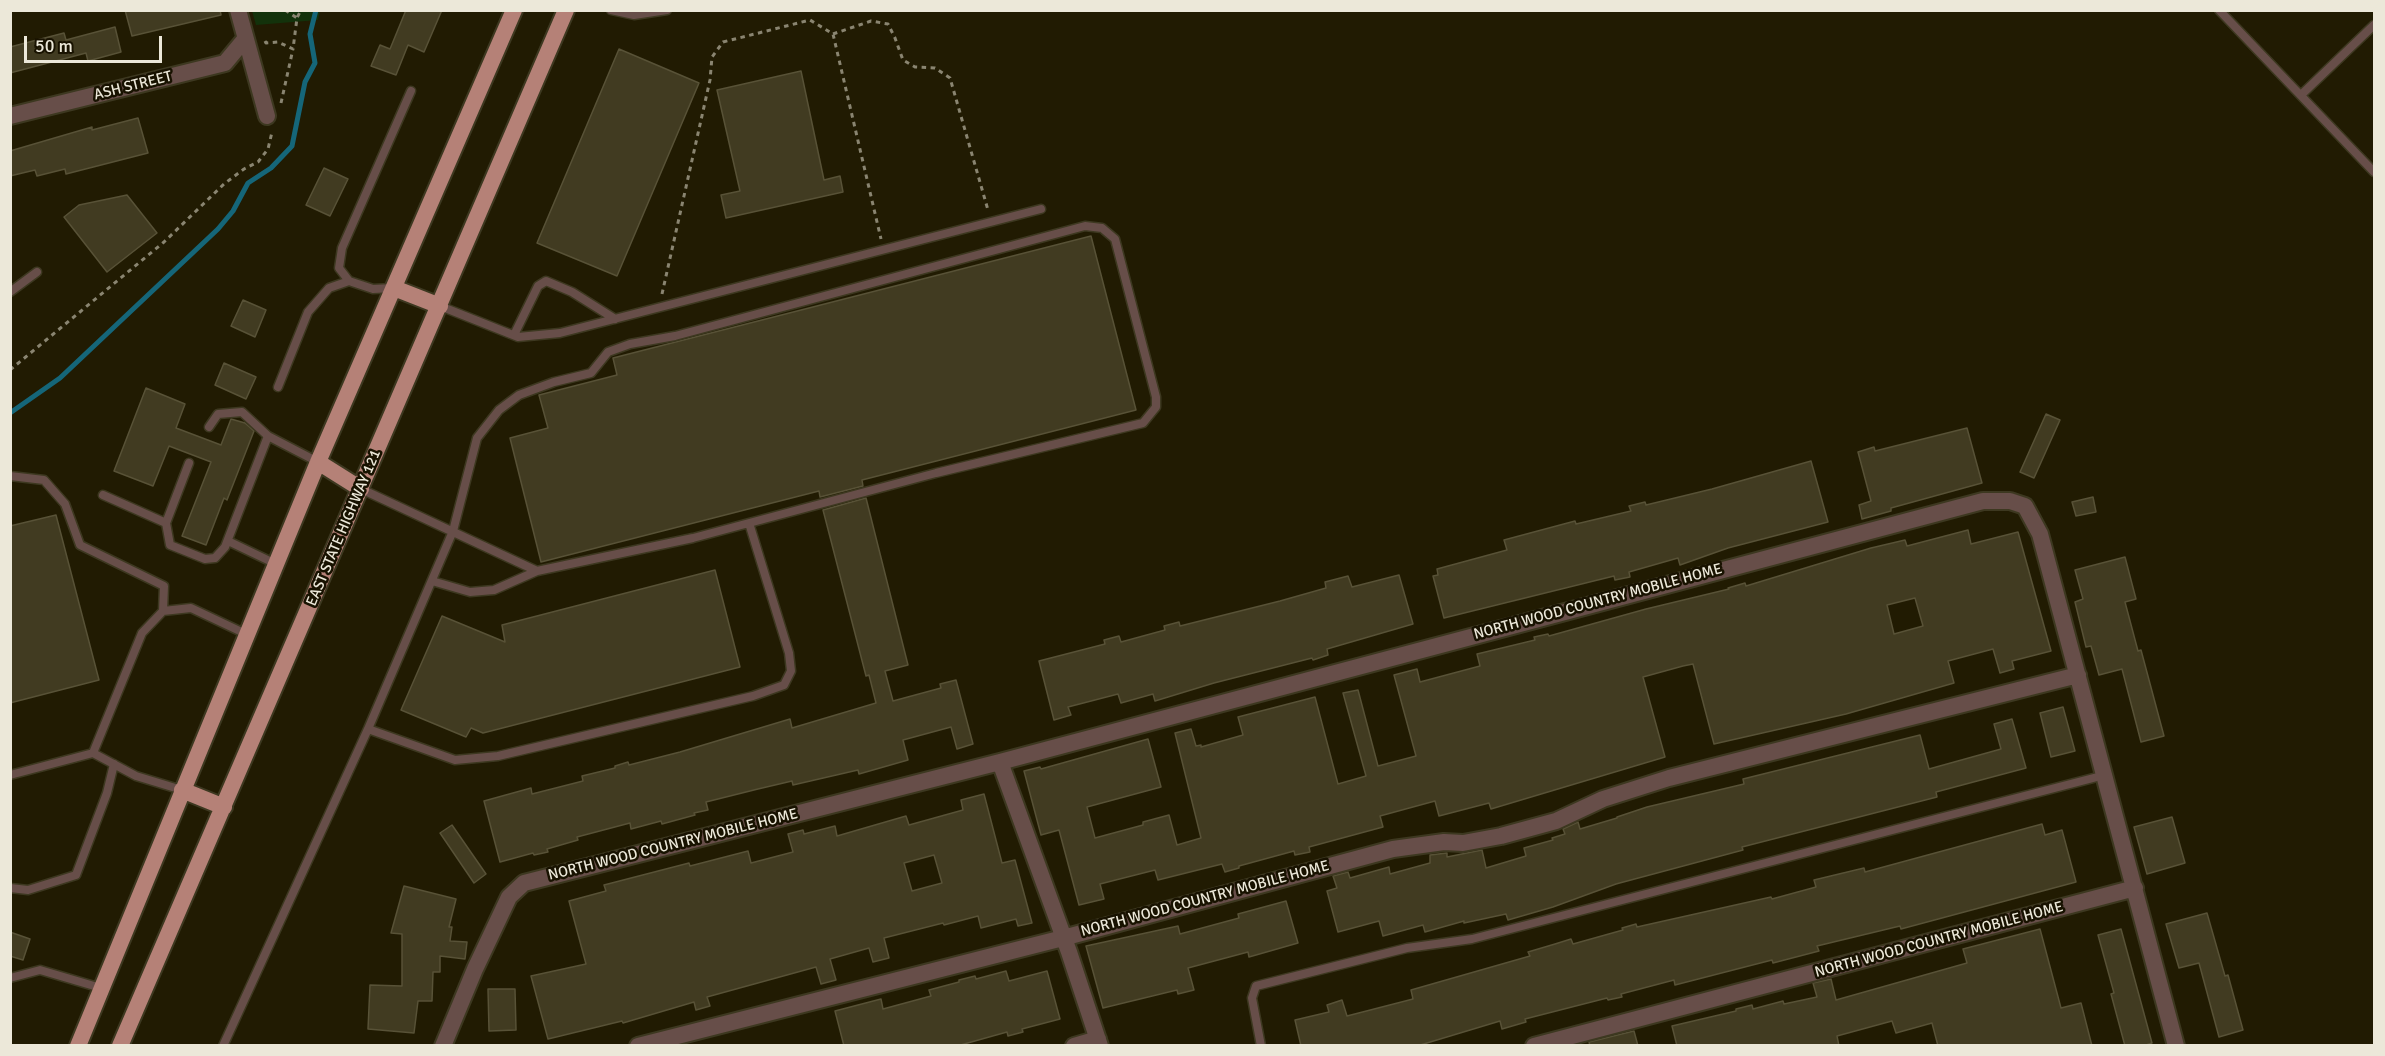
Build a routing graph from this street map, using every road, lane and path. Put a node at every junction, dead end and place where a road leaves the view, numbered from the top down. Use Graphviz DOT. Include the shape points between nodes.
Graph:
graph roads {
  1 [pos="238,10"];
  2 [pos="285,10"];
  3 [pos="301,10"];
  4 [pos="514,10"];
  5 [pos="566,10"];
  6 [pos="611,10"];
  7 [pos="668,10"];
  8 [pos="2219,10"];
  9 [pos="297,18"];
  10 [pos="2374,25"];
  11 [pos="263,33"];
  12 [pos="833,34"];
  13 [pos="245,39"];
  14 [pos="293,49"];
  15 [pos="411,91"];
  16 [pos="2301,95"];
  17 [pos="10,116"];
  18 [pos="273,118"];
  19 [pos="2374,172"];
  20 [pos="1041,209"];
  21 [pos="877,221"];
  22 [pos="992,221"];
  23 [pos="37,272"];
  24 [pos="349,281"];
  25 [pos="394,288"];
  26 [pos="10,292"];
  27 [pos="440,306"];
  28 [pos="659,308"];
  29 [pos="615,319"];
  30 [pos="514,335"];
  31 [pos="10,370"];
  32 [pos="278,387"];
  33 [pos="209,428"];
  34 [pos="268,436"];
  35 [pos="318,462"];
  36 [pos="189,463"];
  37 [pos="10,476"];
  38 [pos="361,489"];
  39 [pos="103,495"];
  40 [pos="166,523"];
  41 [pos="749,523"];
  42 [pos="453,531"];
  43 [pos="228,541"];
  44 [pos="276,564"];
  45 [pos="537,571"];
  46 [pos="432,580"];
  47 [pos="163,611"];
  48 [pos="246,634"];
  49 [pos="2078,675"];
  50 [pos="368,729"];
  51 [pos="93,753"];
  52 [pos="1000,762"];
  53 [pos="114,764"];
  54 [pos="10,775"];
  55 [pos="2105,775"];
  56 [pos="182,790"];
  57 [pos="224,807"];
  58 [pos="10,888"];
  59 [pos="2135,888"];
  60 [pos="1063,938"];
  61 [pos="10,978"];
  62 [pos="100,988"];
  63 [pos="1099,1042"];
  64 [pos="78,1046"];
  65 [pos="120,1046"];
  66 [pos="223,1046"];
  67 [pos="443,1046"];
  68 [pos="638,1046"];
  69 [pos="1074,1046"];
  70 [pos="1262,1046"];
  71 [pos="1534,1046"];
  72 [pos="2175,1046"];
  1 -- 13 [label="street"];
  2 -- 9 [label="path"];
  3 -- 9 [label="path"];
  4 -- 25 [label="main road"];
  5 -- 27 [label="main road, EAST STATE HIGHWAY 121"];
  6 -- 7 [label="lane" via="634,15"];
  8 -- 16 [label="lane"];
  9 -- 14 [label="path"];
  10 -- 16 [label="lane"];
  11 -- 14 [label="path" via="266,43 278,42"];
  12 -- 21 [label="path"];
  12 -- 22 [label="path" via="871,21 888,24 903,60 915,67 935,68 950,78"];
  12 -- 28 [label="path" via="810,20 723,42 712,57"];
  13 -- 17 [label="street, ASH STREET" via="225,63"];
  13 -- 18 [label="street"];
  14 -- 18 [label="path"];
  15 -- 24 [label="lane" via="342,248 339,268"];
  16 -- 19 [label="lane"];
  18 -- 31 [label="path" via="268,149 258,162 224,184 164,242"];
  20 -- 22 [label="lane"];
  22 -- 28 [label="lane"];
  23 -- 26 [label="lane"];
  24 -- 25 [label="lane" via="373,289"];
  24 -- 32 [label="lane" via="329,288 308,312"];
  25 -- 27 [label="main road"];
  25 -- 35 [label="main road"];
  27 -- 30 [label="lane"];
  27 -- 38 [label="main road, EAST STATE HIGHWAY 121"];
  28 -- 29 [label="lane"];
  29 -- 30 [label="lane" via="560,333"];
  29 -- 30 [label="lane" via="546,281 538,286"];
  33 -- 34 [label="lane" via="218,414 242,412"];
  34 -- 35 [label="lane"];
  34 -- 43 [label="lane"];
  35 -- 38 [label="main road"];
  35 -- 44 [label="main road"];
  36 -- 40 [label="lane"];
  37 -- 47 [label="lane" via="44,480 65,504 80,545 164,586"];
  38 -- 42 [label="lane"];
  38 -- 57 [label="main road, EAST STATE HIGHWAY 121"];
  39 -- 40 [label="lane"];
  40 -- 43 [label="lane" via="170,544 205,559 215,558"];
  41 -- 42 [label="lane" via="1143,423 1156,407 1156,397 1115,239 1102,228 1086,226 608,352 591,373 554,382 519,396 498,410 477,438"];
  41 -- 45 [label="lane"];
  41 -- 50 [label="lane" via="789,653 791,671 784,685 753,696 498,756 455,760"];
  42 -- 45 [label="lane"];
  42 -- 46 [label="lane"];
  43 -- 44 [label="lane"];
  44 -- 48 [label="main road"];
  45 -- 46 [label="lane" via="494,590 470,592"];
  46 -- 50 [label="lane"];
  47 -- 48 [label="lane" via="191,608"];
  47 -- 51 [label="lane" via="142,633"];
  48 -- 56 [label="main road"];
  49 -- 52 [label="street, NORTH WOOD COUNTRY MOBILE HOME" via="2040,534 2025,506 2010,501 1983,501"];
  49 -- 55 [label="street, NORTH WOOD COUNTRY MOBILE HOME"];
  49 -- 60 [label="street, NORTH WOOD COUNTRY MOBILE HOME" via="1669,778 1603,799 1556,821 1501,836 1393,849"];
  50 -- 66 [label="lane"];
  51 -- 53 [label="lane"];
  51 -- 54 [label="lane"];
  52 -- 60 [label="street, NORTH WOOD COUNTRY MOBILE HOME"];
  52 -- 67 [label="street, NORTH WOOD COUNTRY MOBILE HOME" via="524,883 509,897"];
  53 -- 56 [label="lane" via="136,776"];
  53 -- 58 [label="lane" via="76,874 28,890"];
  55 -- 59 [label="street, NORTH WOOD COUNTRY MOBILE HOME"];
  55 -- 70 [label="lane" via="1530,925 1472,939 1407,948 1256,986 1252,998"];
  56 -- 57 [label="main road"];
  56 -- 62 [label="main road"];
  57 -- 65 [label="main road, EAST STATE HIGHWAY 121"];
  59 -- 71 [label="street, NORTH WOOD COUNTRY MOBILE HOME"];
  59 -- 72 [label="street, NORTH WOOD COUNTRY MOBILE HOME"];
  60 -- 63 [label="street, NORTH WOOD COUNTRY MOBILE HOME"];
  60 -- 68 [label="street, NORTH WOOD COUNTRY MOBILE HOME"];
  61 -- 62 [label="lane" via="40,970"];
  62 -- 64 [label="main road"];
  63 -- 69 [label="street, NORTH WOOD COUNTRY MOBILE HOME"];
}
